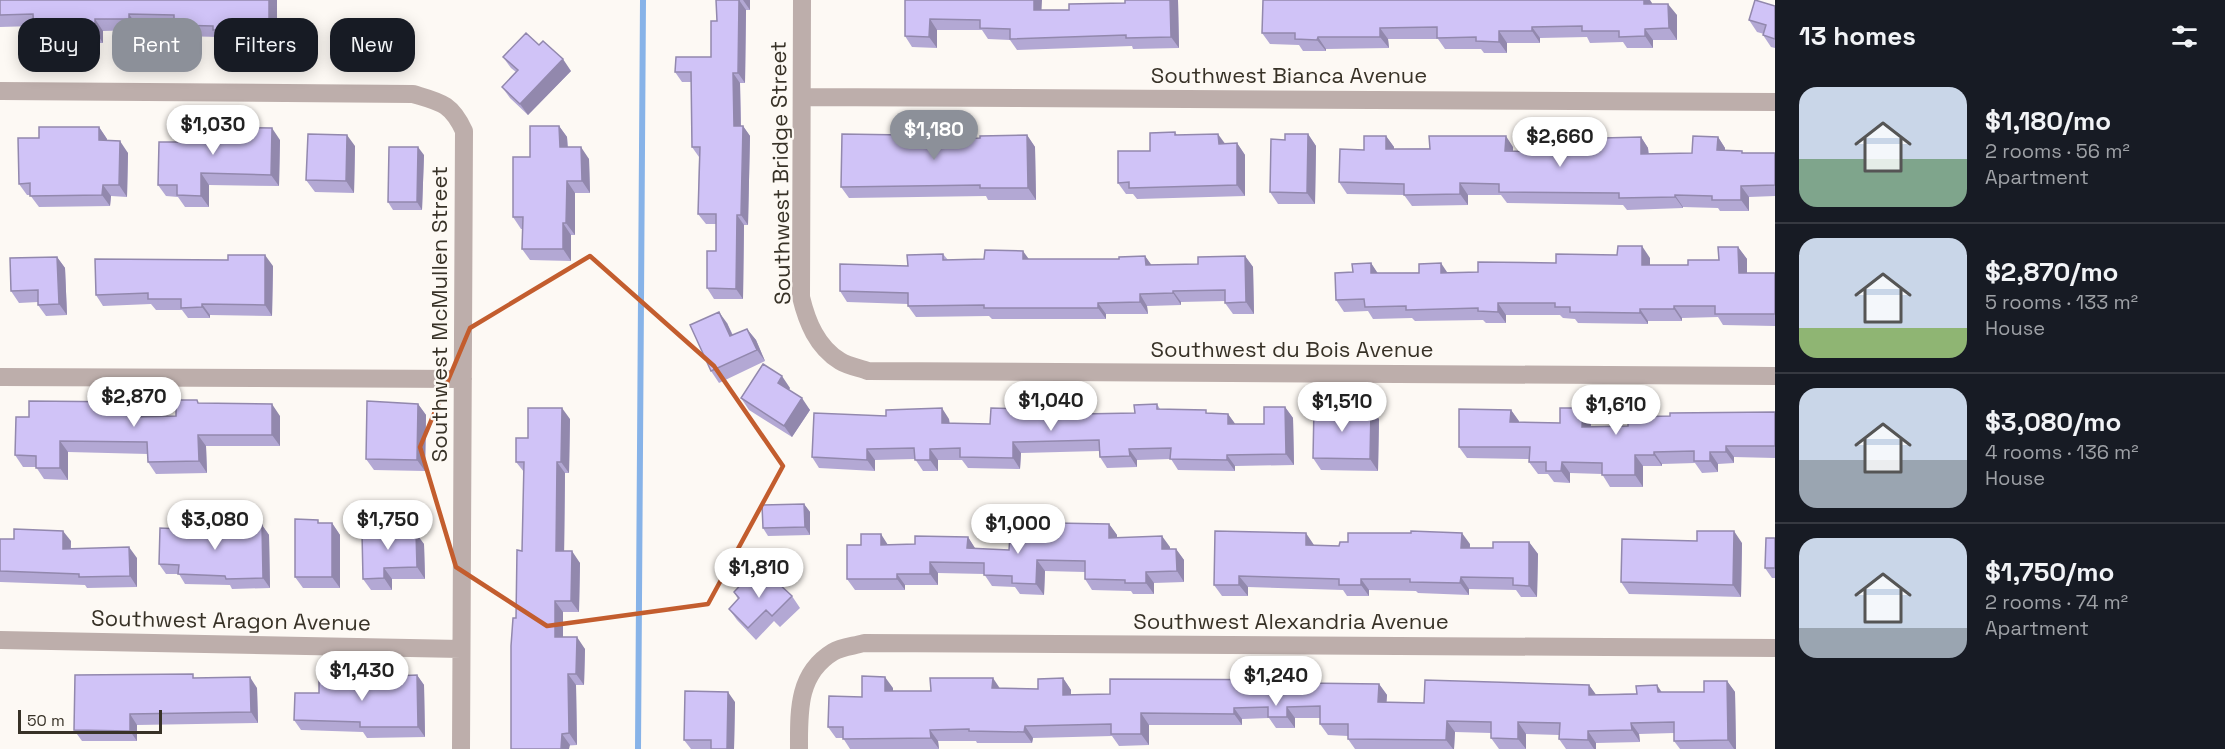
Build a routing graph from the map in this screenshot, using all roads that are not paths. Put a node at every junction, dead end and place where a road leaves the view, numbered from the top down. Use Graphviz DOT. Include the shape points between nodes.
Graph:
graph roads {
  1 [pos="802,0"];
  2 [pos="0,91"];
  3 [pos="802,97"];
  4 [pos="1775,102"];
  5 [pos="819,341"];
  6 [pos="1775,376"];
  7 [pos="0,377"];
  8 [pos="463,379"];
  9 [pos="0,640"];
  10 [pos="1775,648"];
  11 [pos="461,649"];
  12 [pos="460,749"];
  13 [pos="799,749"];
  1 -- 3 [label="street, Southwest Bridge Street"];
  2 -- 8 [label="street, Southwest McMullen Street" via="413,94 444,103 464,130"];
  3 -- 4 [label="street, Southwest Bianca Avenue"];
  3 -- 5 [label="street, Southwest Bridge Street" via="801,297 807,320"];
  5 -- 6 [label="street, Southwest du Bois Avenue" via="840,361 868,370"];
  7 -- 8 [label="street"];
  8 -- 11 [label="street, Southwest McMullen Street"];
  9 -- 11 [label="street, Southwest Aragon Avenue"];
  10 -- 13 [label="street, Southwest Alexandria Avenue" via="864,643 834,651 814,667 805,684 799,716"];
  11 -- 12 [label="street, Southwest McMullen Street"];
}
